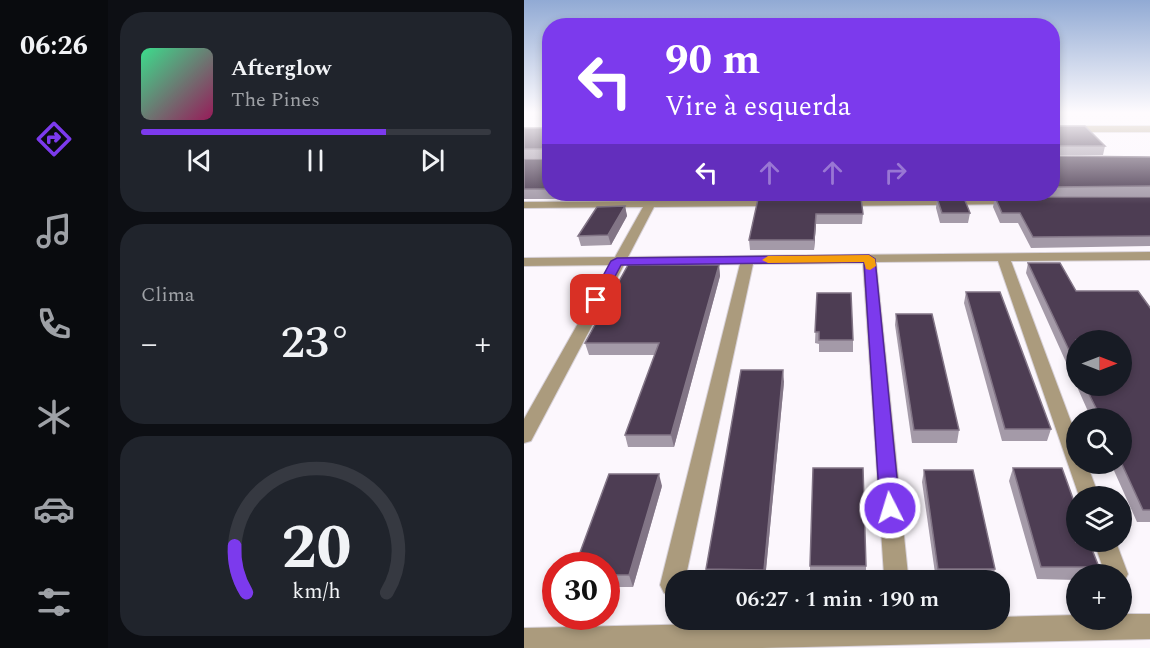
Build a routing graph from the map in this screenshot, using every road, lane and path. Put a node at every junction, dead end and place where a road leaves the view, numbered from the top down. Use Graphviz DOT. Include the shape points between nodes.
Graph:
graph roads {
  1 [pos="610,201"];
  2 [pos="652,201"];
  3 [pos="723,201"];
  4 [pos="1019,202"];
  5 [pos="793,203"];
  6 [pos="828,203"];
  7 [pos="524,205"];
  8 [pos="1151,256"];
  9 [pos="1003,258"];
  10 [pos="869,259"];
  11 [pos="747,260"];
  12 [pos="617,261"];
  13 [pos="524,262"];
  14 [pos="1066,434"];
  15 [pos="524,436"];
  16 [pos="675,570"];
  17 [pos="896,570"];
  18 [pos="1151,626"];
  19 [pos="524,640"];
  1 -- 7 [label="street"];
  2 -- 12 [label="street"];
  3 -- 5 [label="street"];
  4 -- 6 [label="street"];
  8 -- 9 [label="street"];
  9 -- 10 [label="street"];
  9 -- 14 [label="street"];
  10 -- 11 [label="street"];
  10 -- 17 [label="street"];
  11 -- 12 [label="street"];
  11 -- 16 [label="street"];
  12 -- 13 [label="street"];
  12 -- 15 [label="street"];
  18 -- 19 [label="street"];
}
